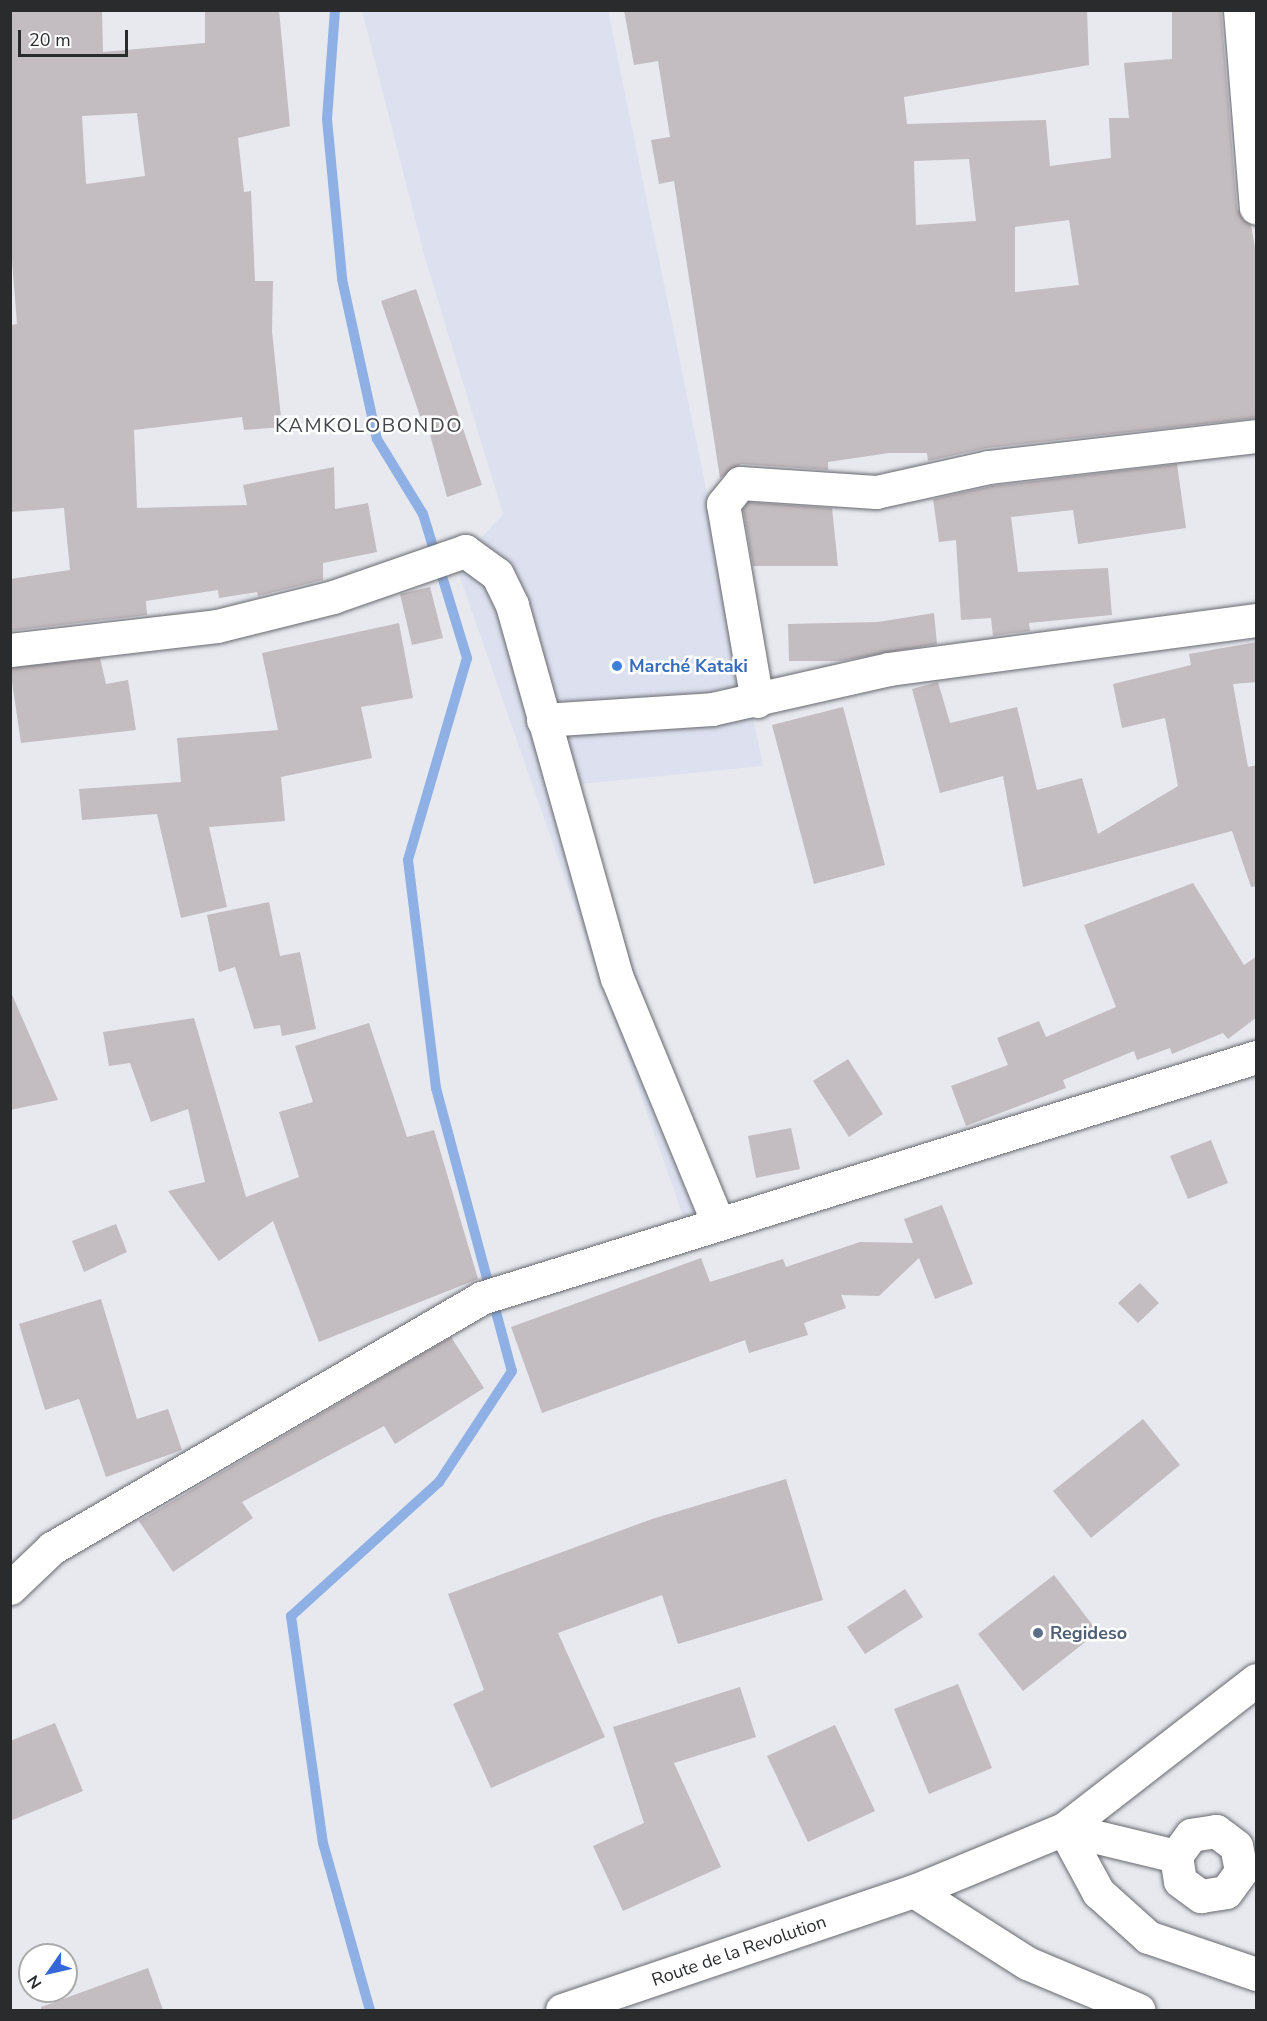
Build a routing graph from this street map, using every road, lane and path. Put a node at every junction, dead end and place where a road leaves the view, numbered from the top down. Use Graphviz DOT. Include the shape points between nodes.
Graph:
graph roads {
  1 [pos="1240,10"];
  2 [pos="1257,207"];
  3 [pos="1257,436"];
  4 [pos="1257,620"];
  5 [pos="10,650"];
  6 [pos="757,700"];
  7 [pos="543,720"];
  8 [pos="1257,1058"];
  9 [pos="718,1223"];
  10 [pos="10,1588"];
  11 [pos="1257,1680"];
  12 [pos="1064,1828"];
  13 [pos="1176,1856"];
  14 [pos="914,1891"];
  15 [pos="1257,1974"];
  16 [pos="562,2010"];
  17 [pos="1139,2010"];
  1 -- 2 [label="street"];
  3 -- 6 [label="street" via="989,467 876,492 740,483 723,504"];
  4 -- 6 [label="street" via="889,669"];
  5 -- 7 [label="street" via="217,626 333,597 465,551 497,574 512,605"];
  6 -- 7 [label="street" via="712,709"];
  7 -- 9 [label="street" via="617,978"];
  8 -- 9 [label="street"];
  9 -- 10 [label="street" via="481,1298 52,1548"];
  11 -- 12 [label="street, Route de la Revolution"];
  12 -- 13 [label="street"];
  12 -- 14 [label="street, Route de la Revolution"];
  12 -- 15 [label="street" via="1098,1892 1148,1937"];
  14 -- 16 [label="street, Route de la Revolution"];
  14 -- 17 [label="street" via="1027,1963"];
}
